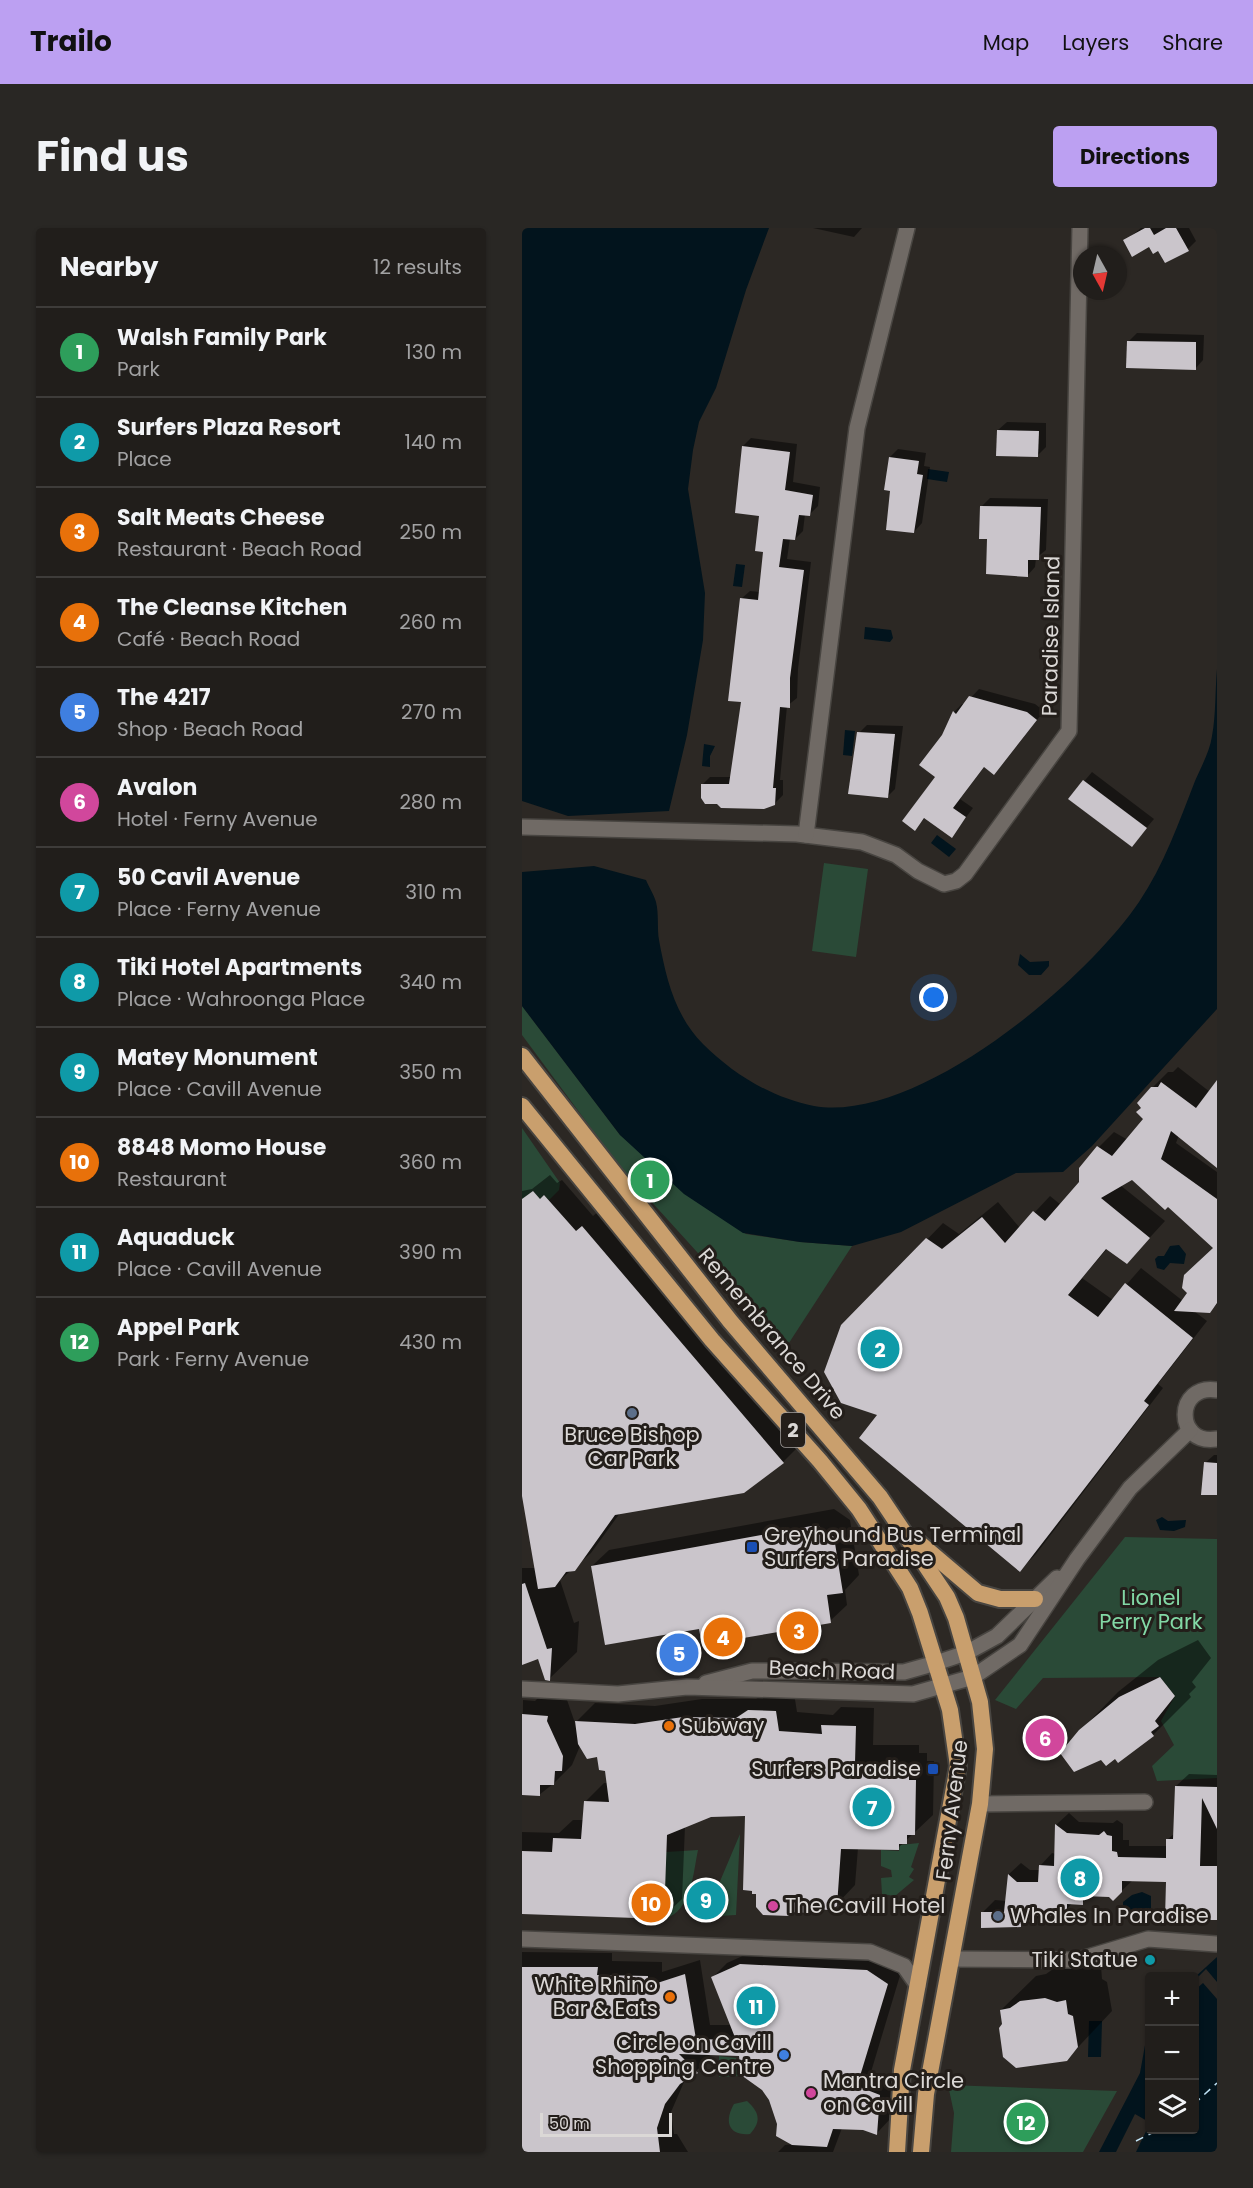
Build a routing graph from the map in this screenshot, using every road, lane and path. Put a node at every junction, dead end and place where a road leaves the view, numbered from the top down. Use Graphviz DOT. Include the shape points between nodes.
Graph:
graph roads {
  1 [pos="907,228"];
  2 [pos="1080,228"];
  3 [pos="527,829"];
  4 [pos="806,835"];
  5 [pos="522,1056"];
  6 [pos="522,1106"];
  7 [pos="1216,1388"];
  8 [pos="1190,1430"];
  9 [pos="1217,1439"];
  10 [pos="904,1530"];
  11 [pos="1077,1559"];
  12 [pos="1035,1599"];
  13 [pos="966,1653"];
  14 [pos="936,1663"];
  15 [pos="973,1677"];
  16 [pos="687,1687"];
  17 [pos="943,1688"];
  18 [pos="522,1689"];
  19 [pos="1144,1802"];
  20 [pos="980,1804"];
  21 [pos="522,1939"];
  22 [pos="1216,1944"];
  23 [pos="952,1959"];
  24 [pos="918,1986"];
  25 [pos="897,2152"];
  26 [pos="921,2152"];
  1 -- 4 [label="street" via="857,428"];
  2 -- 4 [label="street, Paradise Island" via="1069,731 971,868 956,881 936,881 881,847"];
  3 -- 4 [label="street, Paradise Island"];
  5 -- 10 [label="highway, Remembrance Drive / 2" via="730,1321"];
  6 -- 14 [label="highway, 2" via="712,1340 859,1509 910,1588"];
  7 -- 8 [label="street" via="1199,1392 1188,1402 1185,1419"];
  8 -- 9 [label="street" via="1201,1438"];
  8 -- 11 [label="street" via="1130,1488"];
  10 -- 12 [label="highway" via="978,1593 1000,1599"];
  10 -- 13 [label="highway, Remembrance Drive / 2" via="947,1597"];
  11 -- 12 [label="street, Beach Road"];
  11 -- 15 [label="street, Beach Road" via="1020,1645"];
  12 -- 13 [label="street, Beach Road" via="1007,1629"];
  13 -- 14 [label="street, Beach Road"];
  13 -- 15 [label="highway, Ferny Avenue / 2"];
  14 -- 16 [label="street, Beach Road" via="904,1672 752,1671"];
  14 -- 17 [label="highway, Ferny Avenue / 2"];
  15 -- 17 [label="street, Beach Road"];
  15 -- 20 [label="highway, Ferny Avenue / 2" via="984,1727"];
  16 -- 17 [label="street, Beach Road" via="913,1694"];
  16 -- 18 [label="street, Beach Road" via="618,1694"];
  17 -- 24 [label="highway, Ferny Avenue / 2" via="954,1726 958,1766"];
  19 -- 20 [label="street"];
  20 -- 23 [label="highway, Ferny Avenue / 2"];
  21 -- 24 [label="street" via="870,1952 904,1966"];
  22 -- 23 [label="street" via="1148,1939 1078,1960"];
  23 -- 26 [label="highway, Ferny Avenue / 2" via="926,2094"];
  24 -- 25 [label="highway, Ferny Avenue / 2" via="902,2070"];
}
